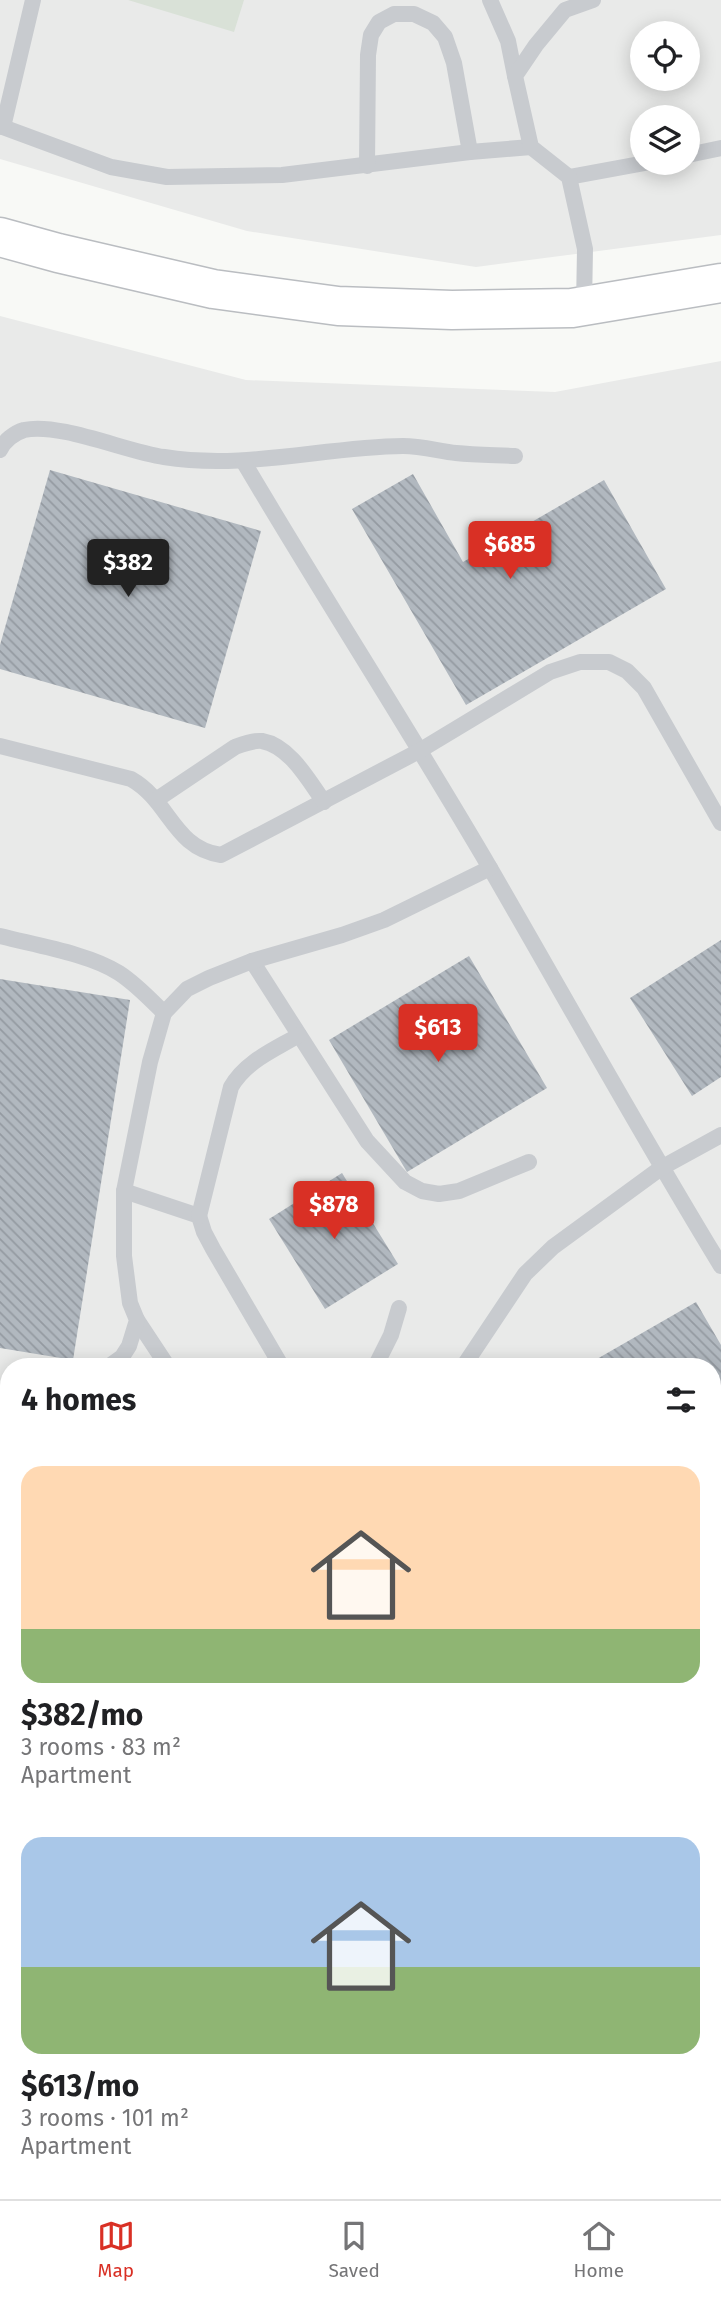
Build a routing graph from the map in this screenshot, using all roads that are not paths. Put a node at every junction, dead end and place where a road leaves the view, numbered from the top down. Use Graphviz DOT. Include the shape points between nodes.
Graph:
graph roads {
  1 [pos="33,0"];
  2 [pos="491,0"];
  3 [pos="593,0"];
  4 [pos="515,76"];
  5 [pos="7,77"];
  6 [pos="2,127"];
  7 [pos="531,147"];
  8 [pos="721,148"];
  9 [pos="470,152"];
  10 [pos="700,152"];
  11 [pos="367,166"];
  12 [pos="630,166"];
  13 [pos="569,177"];
  14 [pos="0,237"];
  15 [pos="721,283"];
  16 [pos="584,306"];
  17 [pos="0,450"];
  18 [pos="514,456"];
  19 [pos="243,461"];
  20 [pos="0,746"];
  21 [pos="419,751"];
  22 [pos="156,800"];
  23 [pos="324,802"];
  24 [pos="721,823"];
  25 [pos="489,868"];
  26 [pos="0,936"];
  27 [pos="252,961"];
  28 [pos="164,1013"];
  29 [pos="299,1035"];
  30 [pos="721,1135"];
  31 [pos="529,1162"];
  32 [pos="661,1168"];
  33 [pos="124,1191"];
  34 [pos="199,1216"];
  35 [pos="721,1266"];
  36 [pos="399,1308"];
  37 [pos="137,1320"];
  38 [pos="121,1358"];
  39 [pos="162,1358"];
  40 [pos="277,1358"];
  41 [pos="380,1358"];
  42 [pos="469,1358"];
  1 -- 5 [label="lane"];
  2 -- 4 [label="lane" via="508,41"];
  3 -- 4 [label="lane" via="565,10"];
  4 -- 7 [label="lane"];
  5 -- 6 [label="lane"];
  6 -- 11 [label="lane" via="111,167 167,177 282,175"];
  7 -- 9 [label="lane"];
  7 -- 13 [label="lane"];
  8 -- 10 [label="lane"];
  9 -- 11 [label="lane"];
  9 -- 11 [label="lane" via="445,37 423,18 394,14 379,22 371,35"];
  12 -- 13 [label="lane"];
  13 -- 16 [label="lane" via="585,249"];
  14 -- 16 [label="highway" via="213,289 338,306 452,310"];
  15 -- 16 [label="highway"];
  17 -- 19 [label="lane" via="23,430 39,429 161,457"];
  18 -- 19 [label="lane" via="405,446"];
  19 -- 21 [label="lane"];
  20 -- 22 [label="lane" via="131,779"];
  21 -- 23 [label="lane"];
  21 -- 24 [label="lane" via="550,671 580,662 609,662 644,688"];
  21 -- 25 [label="lane"];
  22 -- 23 [label="lane" via="194,847 221,855"];
  22 -- 23 [label="lane" via="234,747 262,741 292,759"];
  25 -- 27 [label="lane" via="384,920"];
  25 -- 32 [label="lane"];
  26 -- 28 [label="lane" via="116,971"];
  27 -- 28 [label="lane" via="187,989"];
  27 -- 29 [label="lane"];
  28 -- 33 [label="lane" via="149,1062"];
  29 -- 31 [label="lane" via="367,1141 387,1164 422,1191 459,1191"];
  29 -- 34 [label="lane" via="238,1075"];
  30 -- 32 [label="lane"];
  32 -- 35 [label="lane"];
  32 -- 42 [label="lane" via="553,1247 525,1274"];
  33 -- 34 [label="lane"];
  33 -- 37 [label="lane" via="124,1256"];
  34 -- 40 [label="lane" via="208,1240"];
  36 -- 41 [label="lane"];
  37 -- 38 [label="lane"];
  37 -- 39 [label="lane"];
}
